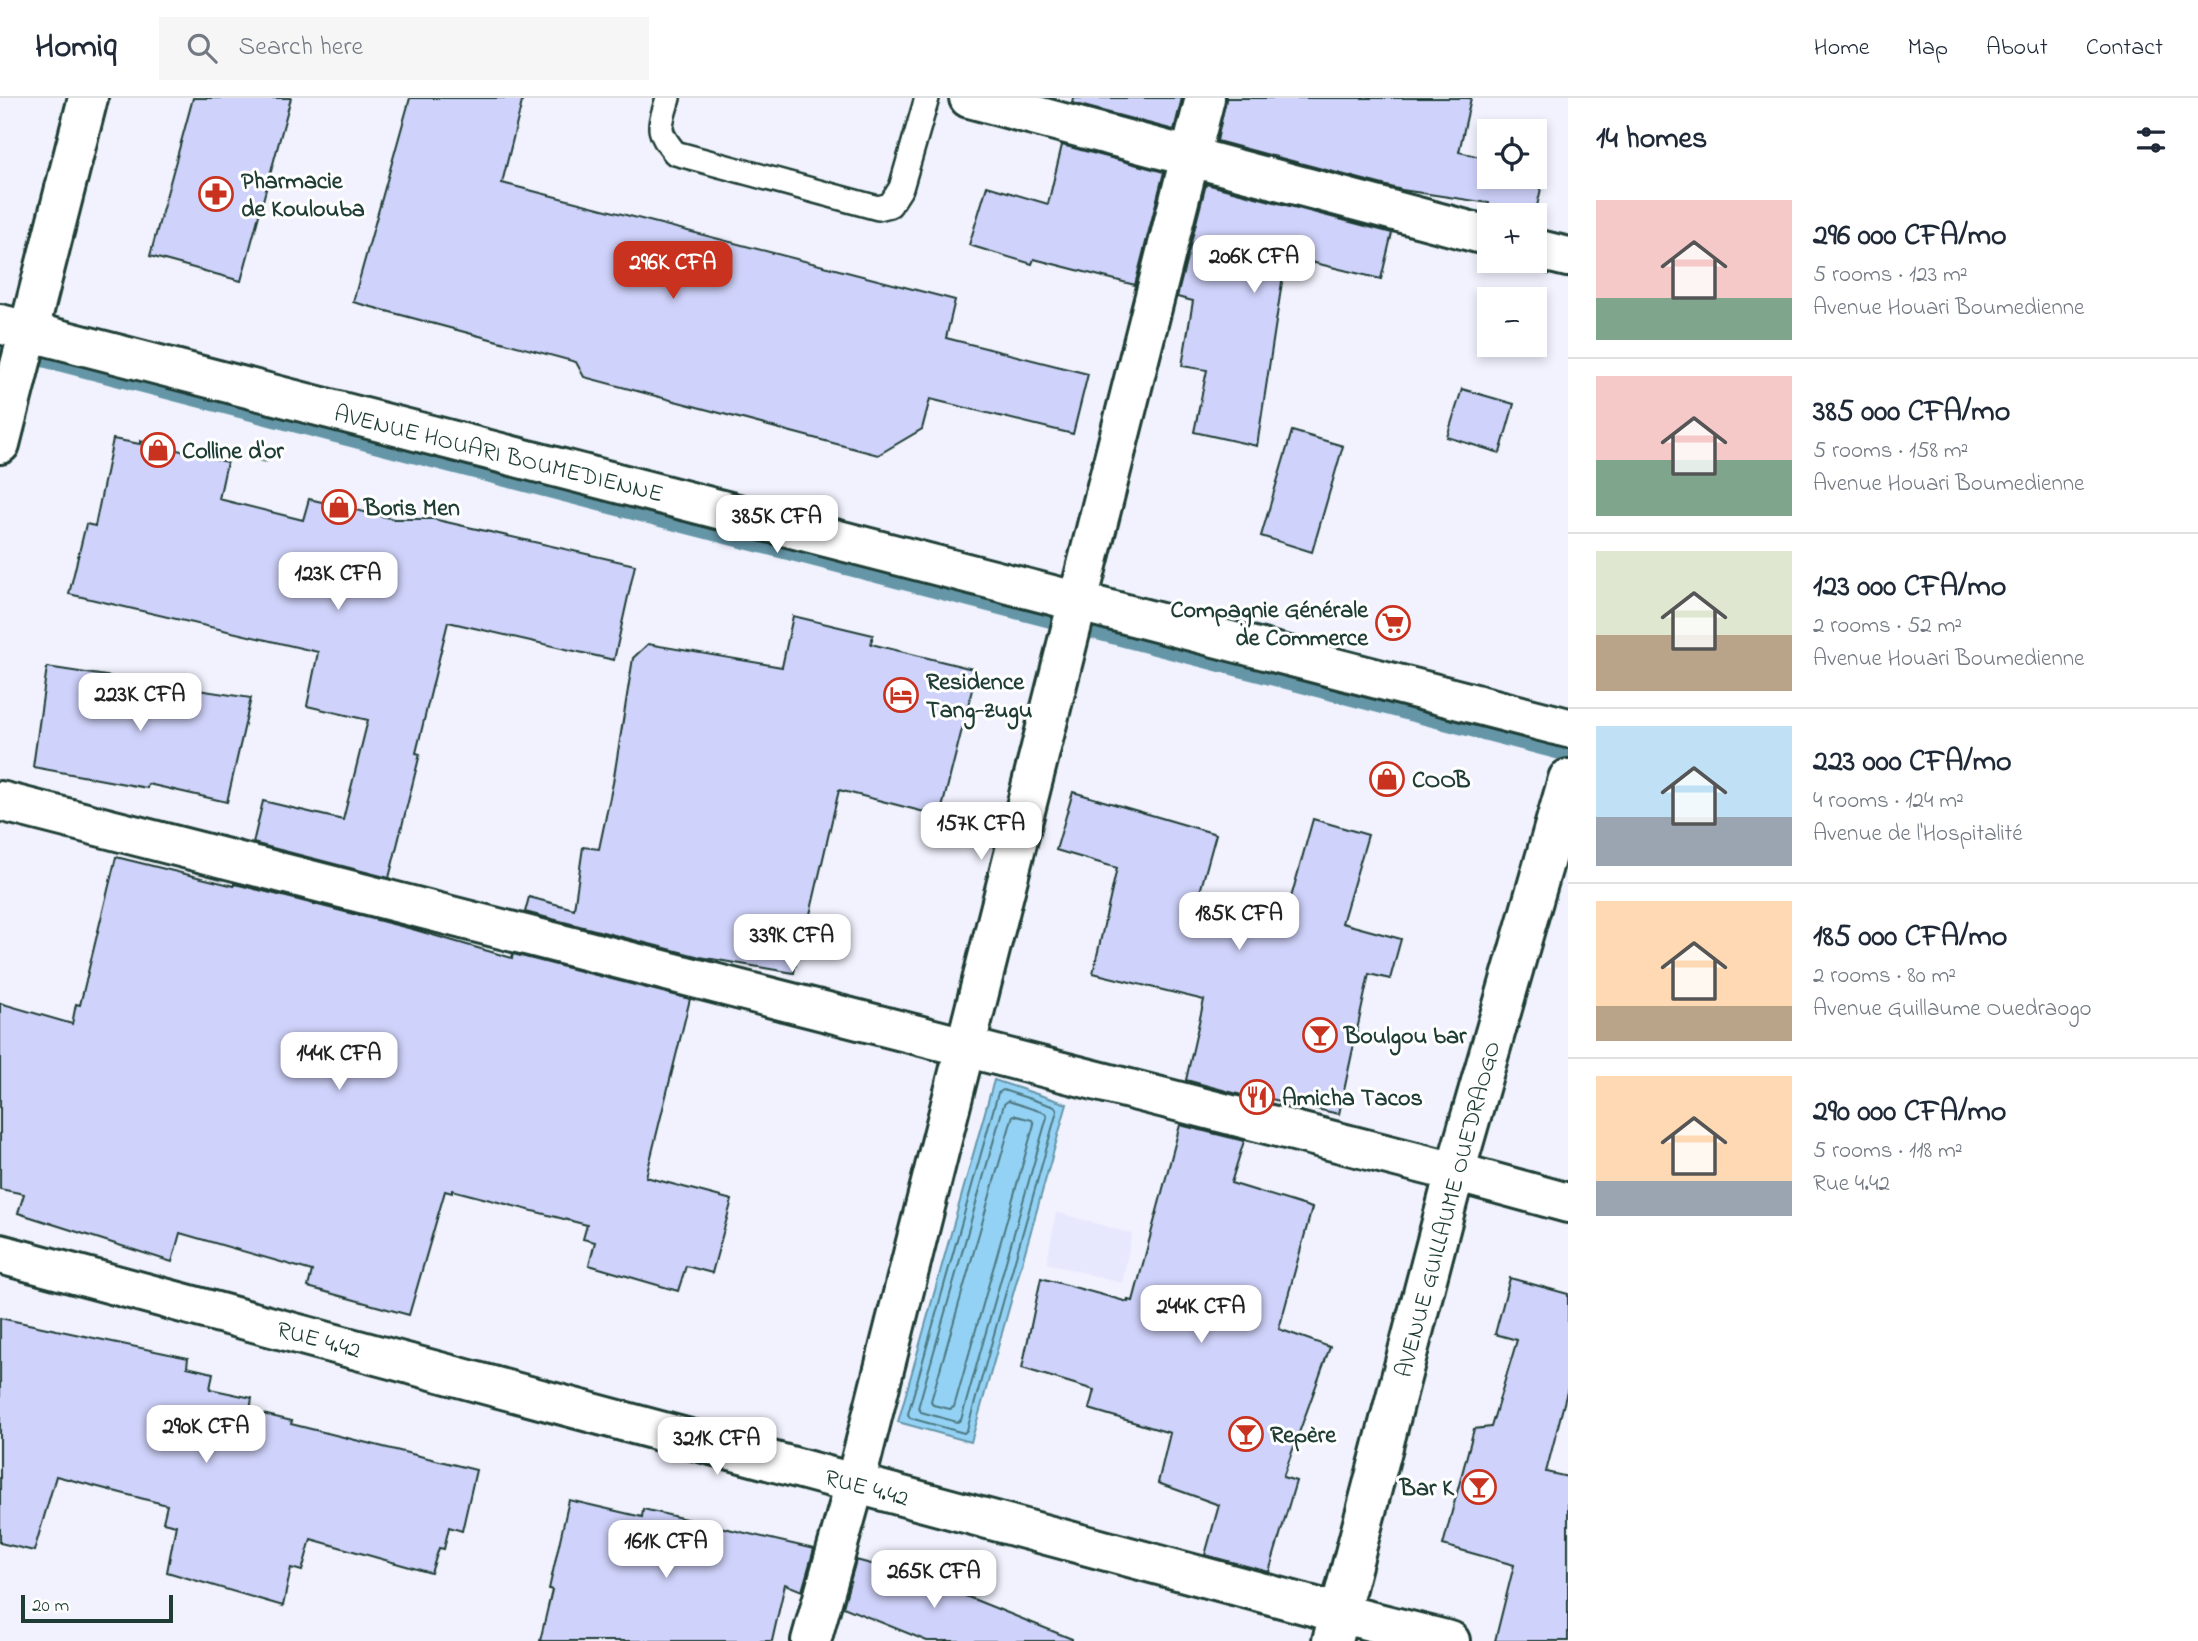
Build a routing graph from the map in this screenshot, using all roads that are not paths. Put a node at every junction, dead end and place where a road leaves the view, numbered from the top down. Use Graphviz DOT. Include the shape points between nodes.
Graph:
graph roads {
  1 [pos="88,98"];
  2 [pos="667,98"];
  3 [pos="927,98"];
  4 [pos="969,98"];
  5 [pos="1205,98"];
  6 [pos="1190,155"];
  7 [pos="1477,233"];
  8 [pos="1547,251"];
  9 [pos="1568,257"];
  10 [pos="14,328"];
  11 [pos="0,444"];
  12 [pos="1077,601"];
  13 [pos="1568,728"];
  14 [pos="1568,779"];
  15 [pos="0,802"];
  16 [pos="965,1049"];
  17 [pos="1455,1172"];
  18 [pos="1568,1203"];
  19 [pos="0,1254"];
  20 [pos="855,1484"];
  21 [pos="1335,1627"];
  22 [pos="811,1641"];
  23 [pos="1450,1641"];
  1 -- 10 [label="street"];
  2 -- 3 [label="lane" via="660,127 662,138 676,153 878,208 890,205 901,188"];
  4 -- 6 [label="street"];
  5 -- 6 [label="street"];
  6 -- 7 [label="street"];
  6 -- 12 [label="street"];
  8 -- 9 [label="street"];
  10 -- 11 [label="street"];
  10 -- 12 [label="street, AVENUE HOUARI BOUMEDIENNE"];
  12 -- 13 [label="street, AVENUE HOUARI BOUMEDIENNE"];
  12 -- 16 [label="street"];
  14 -- 17 [label="street, AVENUE GUILLAUME OUEDRAOGO"];
  15 -- 16 [label="street"];
  16 -- 17 [label="street"];
  16 -- 20 [label="street"];
  17 -- 18 [label="street"];
  17 -- 21 [label="street, AVENUE GUILLAUME OUEDRAOGO"];
  19 -- 20 [label="street, RUE 4.42"];
  20 -- 21 [label="street, RUE 4.42"];
  20 -- 22 [label="street"];
  21 -- 23 [label="street, RUE 4.42"];
}
